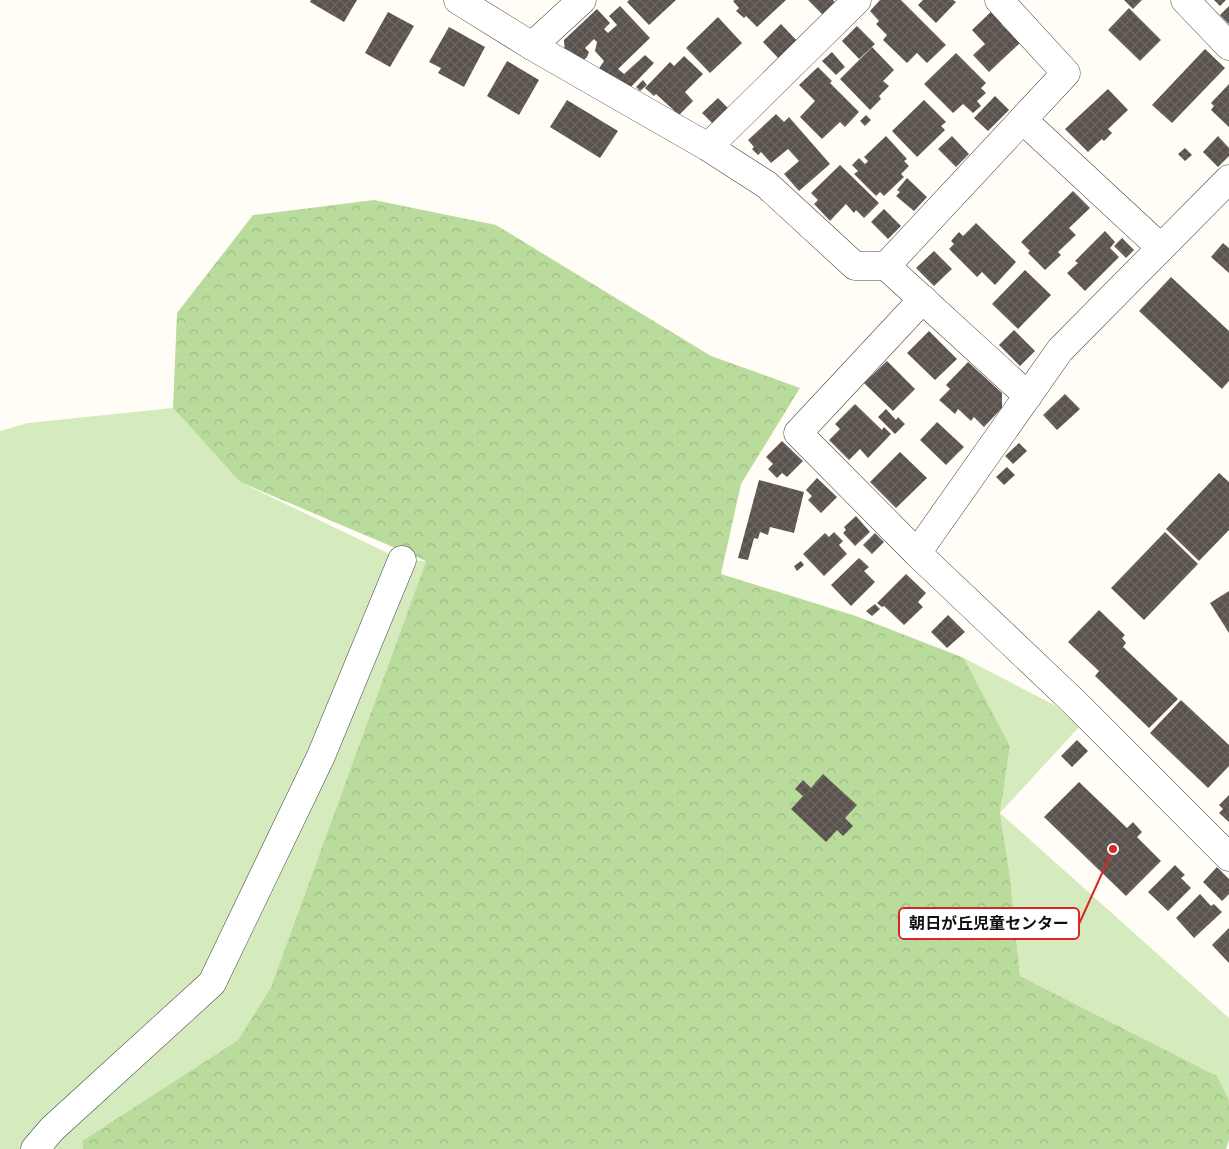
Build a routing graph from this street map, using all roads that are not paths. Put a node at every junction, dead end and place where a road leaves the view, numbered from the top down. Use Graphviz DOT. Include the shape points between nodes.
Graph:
graph roads {
  1 [pos="458,0"];
  2 [pos="582,0"];
  3 [pos="857,0"];
  4 [pos="999,0"];
  5 [pos="1185,0"];
  6 [pos="532,46"];
  7 [pos="1229,46"];
  8 [pos="1023,120"];
  9 [pos="708,147"];
  10 [pos="1229,179"];
  11 [pos="1161,248"];
  12 [pos="886,266"];
  13 [pos="923,299"];
  14 [pos="1028,396"];
  15 [pos="917,553"];
  16 [pos="402,560"];
  17 [pos="1229,857"];
  18 [pos="35,1149"];
  1 -- 6 [label="street"];
  2 -- 6 [label="street"];
  3 -- 9 [label="street"];
  4 -- 8 [label="street" via="1066,73"];
  5 -- 7 [label="street"];
  6 -- 9 [label="street"];
  8 -- 11 [label="street"];
  8 -- 12 [label="street"];
  9 -- 12 [label="street" via="767,185 855,266"];
  10 -- 11 [label="street"];
  11 -- 14 [label="street" via="1060,350"];
  12 -- 13 [label="street"];
  13 -- 14 [label="street"];
  13 -- 15 [label="street" via="798,433"];
  14 -- 15 [label="street"];
  15 -- 17 [label="street" via="1074,702"];
  16 -- 18 [label="street" via="321,756 212,983 52,1129"];
}
